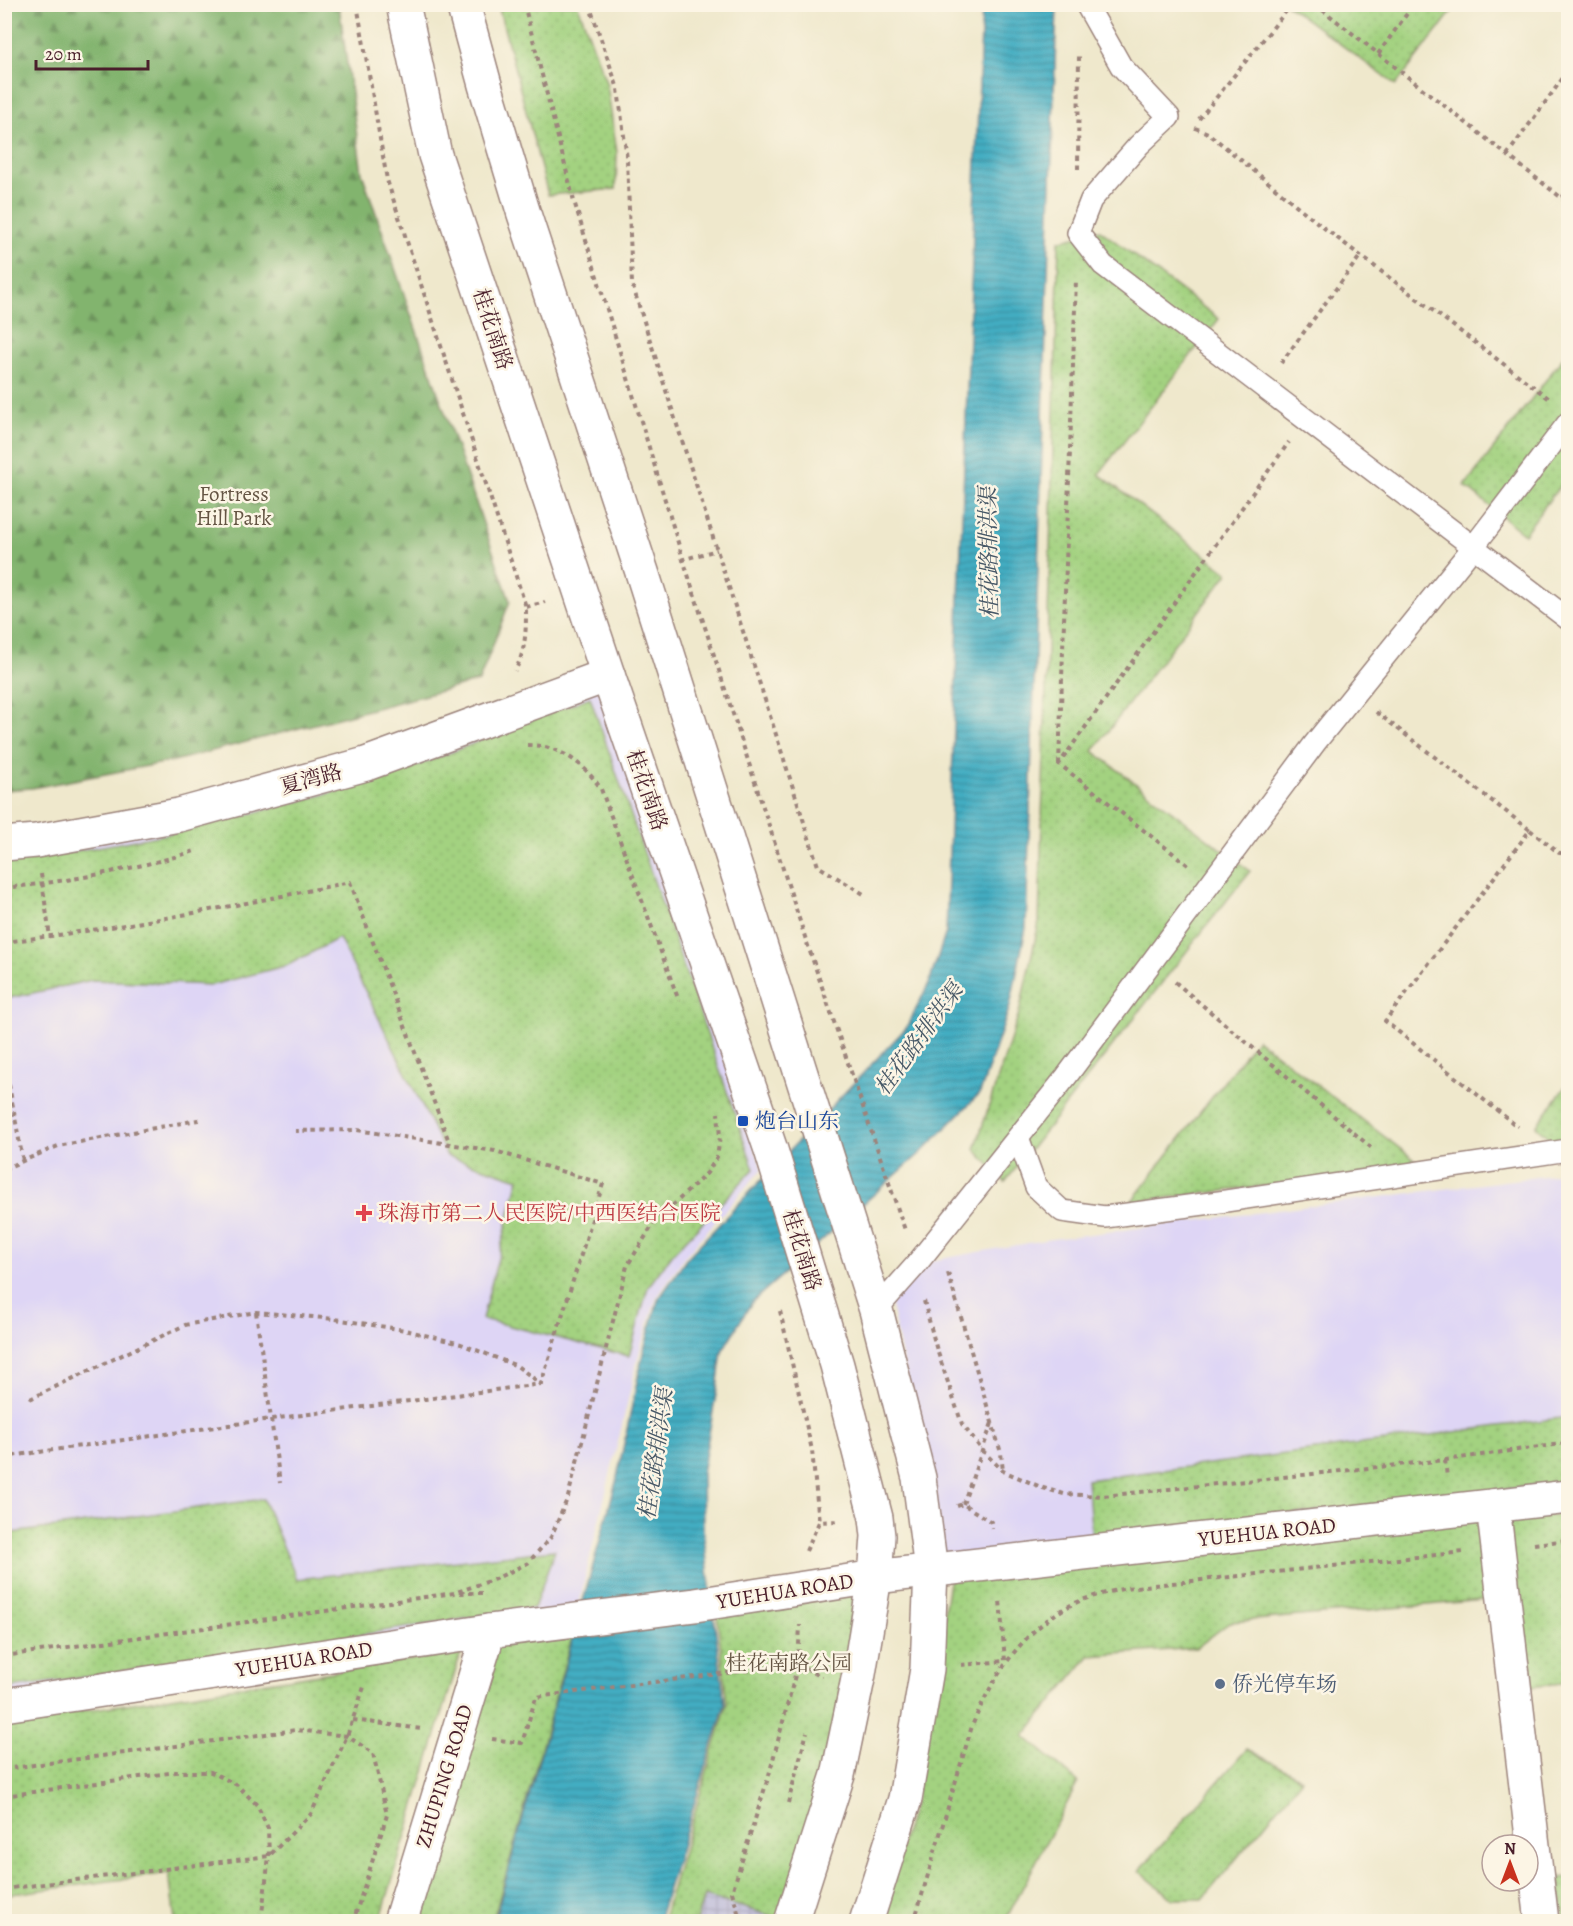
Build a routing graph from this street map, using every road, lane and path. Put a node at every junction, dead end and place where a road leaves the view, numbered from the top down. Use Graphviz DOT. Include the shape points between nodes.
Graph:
graph roads {
  1 [pos="357,4"];
  2 [pos="402,4"];
  3 [pos="463,4"];
  4 [pos="524,4"];
  5 [pos="589,4"];
  6 [pos="1086,4"];
  7 [pos="1292,4"];
  8 [pos="1315,4"];
  9 [pos="1414,4"];
  10 [pos="1079,50"];
  11 [pos="1378,54"];
  12 [pos="1569,71"];
  13 [pos="1507,154"];
  14 [pos="1078,176"];
  15 [pos="1569,189"];
  16 [pos="1562,198"];
  17 [pos="1569,203"];
  18 [pos="1078,233"];
  19 [pos="1361,255"];
  20 [pos="1263,387"];
  21 [pos="1564,415"];
  22 [pos="1305,419"];
  23 [pos="1474,546"];
  24 [pos="1569,619"];
  25 [pos="608,675"];
  26 [pos="513,676"];
  27 [pos="1354,695"];
  28 [pos="524,745"];
  29 [pos="1059,764"];
  30 [pos="1530,830"];
  31 [pos="20,842"];
  32 [pos="205,848"];
  33 [pos="1569,853"];
  34 [pos="1211,883"];
  35 [pos="42,885"];
  36 [pos="4,888"];
  37 [pos="867,896"];
  38 [pos="50,937"];
  39 [pos="4,942"];
  40 [pos="1151,962"];
  41 [pos="681,1008"];
  42 [pos="4,1058"];
  43 [pos="717,1107"];
  44 [pos="202,1119"];
  45 [pos="295,1131"];
  46 [pos="1018,1137"];
  47 [pos="450,1144"];
  48 [pos="1559,1152"];
  49 [pos="23,1161"];
  50 [pos="4,1169"];
  51 [pos="1404,1175"];
  52 [pos="938,1238"];
  53 [pos="915,1266"];
  54 [pos="779,1305"];
  55 [pos="876,1310"];
  56 [pos="256,1312"];
  57 [pos="541,1384"];
  58 [pos="30,1399"];
  59 [pos="271,1419"];
  60 [pos="992,1422"];
  61 [pos="1569,1443"];
  62 [pos="982,1450"];
  63 [pos="4,1456"];
  64 [pos="1003,1471"];
  65 [pos="279,1483"];
  66 [pos="1569,1497"];
  67 [pos="963,1504"];
  68 [pos="1493,1506"];
  69 [pos="819,1522"];
  70 [pos="1569,1540"];
  71 [pos="1498,1549"];
  72 [pos="931,1570"];
  73 [pos="875,1577"];
  74 [pos="802,1588"];
  75 [pos="365,1605"];
  76 [pos="489,1631"];
  77 [pos="366,1650"];
  78 [pos="4,1656"];
  79 [pos="798,1664"];
  80 [pos="536,1697"];
  81 [pos="4,1705"];
  82 [pos="810,1721"];
  83 [pos="347,1736"];
  84 [pos="4,1769"];
  85 [pos="4,1796"];
  86 [pos="786,1811"];
  87 [pos="269,1856"];
  88 [pos="4,1889"];
  89 [pos="261,1922"];
  90 [pos="353,1922"];
  91 [pos="400,1922"];
  92 [pos="741,1922"];
  93 [pos="790,1922"];
  94 [pos="866,1922"];
  95 [pos="914,1922"];
  96 [pos="1542,1922"];
  1 -- 26 [label="path" via="387,180 526,607 523,655"];
  2 -- 25 [label="main road, 桂花南路" via="435,154"];
  3 -- 55 [label="main road" via="523,211"];
  4 -- 53 [label="path" via="574,201 669,514"];
  5 -- 37 [label="path" via="618,89 627,159 632,284 818,866"];
  6 -- 18 [label="lane" via="1121,66 1169,117 1091,200"];
  7 -- 19 [label="path" via="1192,127 1208,133"];
  8 -- 11 [label="path"];
  9 -- 11 [label="path"];
  10 -- 14 [label="path"];
  11 -- 13 [label="path"];
  12 -- 13 [label="path"];
  13 -- 16 [label="path"];
  15 -- 16 [label="path"];
  16 -- 17 [label="path"];
  18 -- 20 [label="lane" via="1103,265"];
  18 -- 29 [label="path"];
  19 -- 20 [label="path"];
  19 -- 21 [label="path"];
  20 -- 22 [label="lane"];
  21 -- 23 [label="lane"];
  22 -- 23 [label="lane"];
  22 -- 29 [label="path"];
  23 -- 24 [label="lane"];
  23 -- 27 [label="lane"];
  25 -- 31 [label="main road, 夏湾路" via="366,764 179,816"];
  25 -- 73 [label="main road, 桂花南路" via="807,1262 876,1518"];
  27 -- 30 [label="path"];
  27 -- 34 [label="lane"];
  28 -- 41 [label="path" via="553,749 575,760 590,772 601,789"];
  29 -- 34 [label="path"];
  30 -- 33 [label="path" via="1559,853"];
  30 -- 48 [label="path" via="1385,1021"];
  31 -- 35 [label="path"];
  32 -- 35 [label="path"];
  34 -- 40 [label="lane"];
  35 -- 36 [label="path"];
  35 -- 38 [label="path"];
  38 -- 39 [label="path"];
  38 -- 47 [label="path" via="350,882"];
  40 -- 46 [label="lane"];
  40 -- 51 [label="path"];
  42 -- 49 [label="path"];
  43 -- 75 [label="path" via="717,1158 707,1173 654,1223 627,1266 568,1497 551,1537 528,1563 495,1579 454,1593"];
  44 -- 49 [label="path" via="58,1146"];
  45 -- 47 [label="path" via="357,1130"];
  46 -- 51 [label="lane" via="1036,1187 1062,1211 1105,1217"];
  46 -- 52 [label="lane"];
  47 -- 57 [label="path" via="495,1151 603,1184"];
  48 -- 51 [label="lane"];
  49 -- 50 [label="path"];
  52 -- 53 [label="lane"];
  52 -- 60 [label="path"];
  53 -- 55 [label="lane"];
  53 -- 62 [label="path" via="962,1424"];
  54 -- 69 [label="path" via="812,1450"];
  55 -- 72 [label="main road" via="919,1478"];
  56 -- 57 [label="path" via="335,1319 461,1344 518,1366"];
  56 -- 58 [label="path" via="184,1325"];
  56 -- 59 [label="path"];
  57 -- 59 [label="path"];
  59 -- 63 [label="path"];
  59 -- 65 [label="path"];
  60 -- 62 [label="path"];
  60 -- 64 [label="path"];
  61 -- 64 [label="path" via="1103,1496 1064,1494"];
  62 -- 64 [label="path"];
  62 -- 67 [label="path"];
  66 -- 68 [label="main road, YUEHUA ROAD"];
  68 -- 71 [label="main road"];
  68 -- 72 [label="main road, YUEHUA ROAD"];
  70 -- 71 [label="path"];
  71 -- 95 [label="path" via="1126,1588 1073,1604 1005,1661 982,1702"];
  71 -- 96 [label="main road"];
  72 -- 73 [label="main road, YUEHUA ROAD"];
  72 -- 94 [label="main road" via="927,1669 905,1799"];
  73 -- 74 [label="main road, YUEHUA ROAD"];
  73 -- 93 [label="main road, 桂花南路" via="838,1775"];
  74 -- 76 [label="main road, YUEHUA ROAD"];
  74 -- 79 [label="path"];
  75 -- 77 [label="path"];
  75 -- 78 [label="path"];
  76 -- 77 [label="main road, YUEHUA ROAD"];
  76 -- 91 [label="main road, ZHUPING ROAD"];
  77 -- 81 [label="main road, YUEHUA ROAD"];
  77 -- 83 [label="path" via="366,1682"];
  79 -- 80 [label="path"];
  79 -- 92 [label="path" via="769,1775 732,1892"];
  82 -- 86 [label="path"];
  83 -- 84 [label="path" via="296,1730"];
  83 -- 87 [label="path" via="311,1814"];
  83 -- 90 [label="path" via="373,1753 387,1815"];
  85 -- 87 [label="path" via="176,1772 211,1772 237,1785 257,1805 268,1828"];
  87 -- 88 [label="path"];
  87 -- 89 [label="path"];
}
